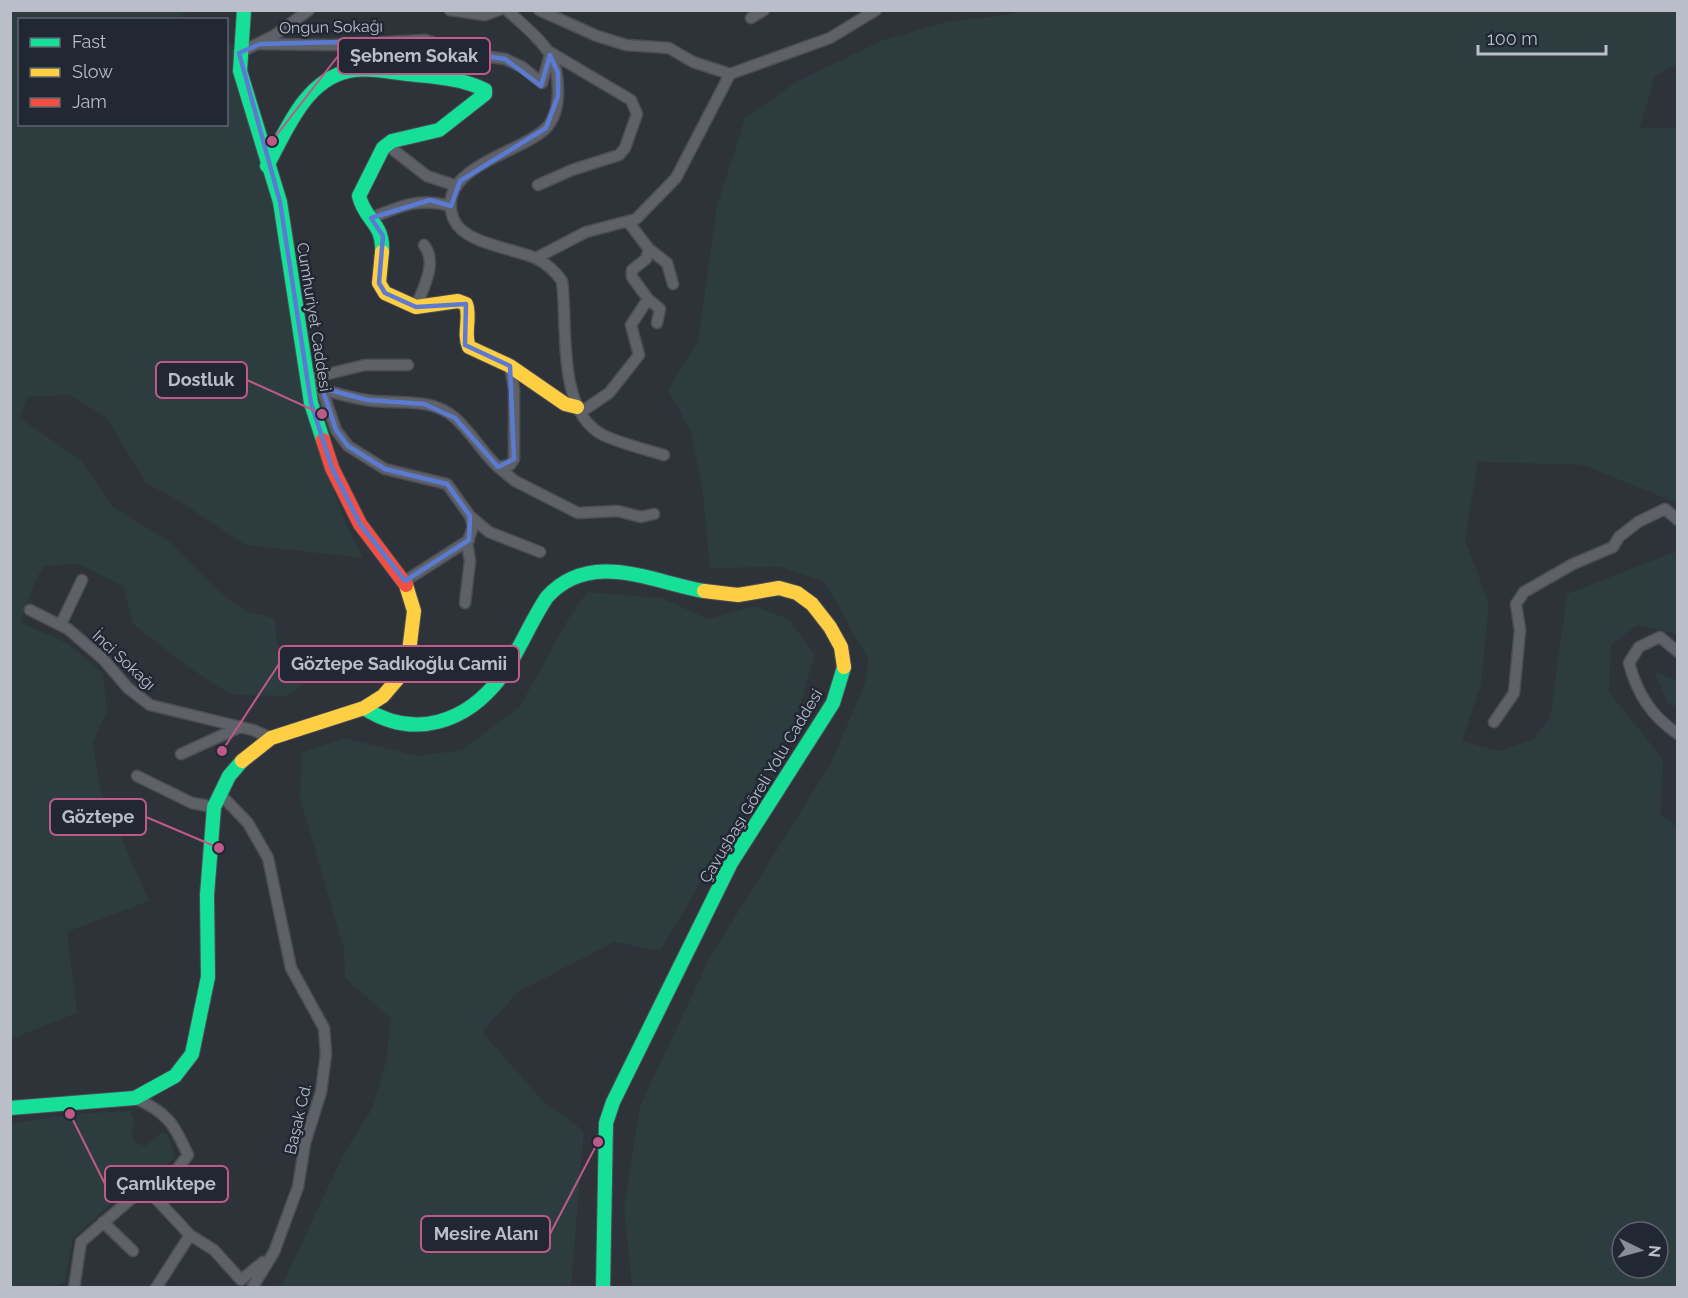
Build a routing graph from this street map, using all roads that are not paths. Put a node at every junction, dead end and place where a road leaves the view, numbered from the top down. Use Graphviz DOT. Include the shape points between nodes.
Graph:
graph roads {
  1 [pos="244,10"];
  2 [pos="309,10"];
  3 [pos="450,10"];
  4 [pos="499,10"];
  5 [pos="507,10"];
  6 [pos="539,10"];
  7 [pos="764,10"];
  8 [pos="876,10"];
  9 [pos="861,13"];
  10 [pos="751,18"];
  11 [pos="260,44"];
  12 [pos="548,52"];
  13 [pos="239,53"];
  14 [pos="730,74"];
  15 [pos="387,145"];
  16 [pos="267,166"];
  17 [pos="538,185"];
  18 [pos="457,186"];
  19 [pos="451,206"];
  20 [pos="372,219"];
  21 [pos="629,223"];
  22 [pos="424,245"];
  23 [pos="649,249"];
  24 [pos="536,258"];
  25 [pos="673,284"];
  26 [pos="648,299"];
  27 [pos="416,307"];
  28 [pos="657,323"];
  29 [pos="408,365"];
  30 [pos="510,366"];
  31 [pos="308,382"];
  32 [pos="322,389"];
  33 [pos="579,409"];
  34 [pos="664,455"];
  35 [pos="498,467"];
  36 [pos="654,514"];
  37 [pos="470,516"];
  38 [pos="1677,520"];
  39 [pos="469,540"];
  40 [pos="540,552"];
  41 [pos="82,580"];
  42 [pos="405,581"];
  43 [pos="465,603"];
  44 [pos="30,610"];
  45 [pos="61,624"];
  46 [pos="1677,652"];
  47 [pos="364,708"];
  48 [pos="1494,722"];
  49 [pos="240,727"];
  50 [pos="1677,734"];
  51 [pos="271,738"];
  52 [pos="181,754"];
  53 [pos="137,776"];
  54 [pos="217,800"];
  55 [pos="135,1098"];
  56 [pos="10,1108"];
  57 [pos="146,1188"];
  58 [pos="103,1222"];
  59 [pos="190,1235"];
  60 [pos="133,1251"];
  61 [pos="274,1252"];
  62 [pos="239,1284"];
  63 [pos="74,1287"];
  64 [pos="156,1287"];
  65 [pos="252,1287"];
  66 [pos="603,1287"];
  1 -- 13 [label="main road, Cumhuriyet Caddesi"];
  2 -- 11 [label="street"];
  3 -- 4 [label="street" via="485,15"];
  5 -- 12 [label="street"];
  6 -- 14 [label="street" via="597,36 626,45 669,48 693,62"];
  7 -- 10 [label="street"];
  8 -- 9 [label="street"];
  9 -- 14 [label="street" via="824,41"];
  11 -- 12 [label="street, Ongun Sokağı" via="425,40 463,53 505,59 542,83"];
  11 -- 13 [label="street"];
  12 -- 17 [label="street" via="632,100 637,114 619,155"];
  12 -- 18 [label="street" via="558,74 554,117 546,128 493,158"];
  13 -- 16 [label="main road, Cumhuriyet Caddesi" via="240,71"];
  14 -- 21 [label="street" via="676,178"];
  15 -- 16 [label="main road" via="439,130 478,101 485,90 476,84 430,77 351,71 338,74 306,99"];
  15 -- 18 [label="street" via="427,176"];
  15 -- 20 [label="main road" via="359,196"];
  16 -- 31 [label="main road, Cumhuriyet Caddesi" via="280,202"];
  18 -- 19 [label="street"];
  19 -- 20 [label="street" via="430,200 406,204"];
  19 -- 24 [label="street" via="454,221 466,233"];
  20 -- 27 [label="main road" via="383,236 380,283 385,293"];
  21 -- 23 [label="street"];
  21 -- 24 [label="street" via="586,232"];
  22 -- 27 [label="street" via="429,252 429,272"];
  23 -- 25 [label="street" via="667,263"];
  23 -- 26 [label="street" via="646,259 631,273"];
  24 -- 33 [label="street" via="562,281 567,369"];
  26 -- 28 [label="street" via="660,309"];
  26 -- 33 [label="street" via="632,325 639,355 609,393"];
  27 -- 30 [label="main road" via="459,301 466,304 469,347"];
  29 -- 31 [label="street" via="365,364"];
  30 -- 33 [label="main road" via="565,404"];
  30 -- 35 [label="street" via="514,459 510,465"];
  31 -- 32 [label="street"];
  31 -- 42 [label="main road, Cumhuriyet Caddesi" via="332,468 360,524"];
  32 -- 35 [label="street" via="367,400 424,404 444,411 455,418"];
  32 -- 37 [label="street" via="336,430 348,446 386,469 447,484"];
  33 -- 34 [label="street" via="601,434"];
  35 -- 36 [label="street" via="515,481 578,513 618,511 641,517"];
  37 -- 39 [label="street" via="473,527"];
  37 -- 40 [label="street" via="489,532"];
  38 -- 48 [label="street" via="1665,509 1638,522 1613,547 1524,592 1516,604 1520,630 1514,693"];
  39 -- 42 [label="street"];
  39 -- 43 [label="street"];
  41 -- 45 [label="street"];
  42 -- 47 [label="main road, Cumhuriyet Caddesi" via="414,610 407,669 383,696"];
  44 -- 45 [label="street, İnci Sokağı"];
  45 -- 49 [label="street, İnci Sokağı" via="104,659 128,688 150,705"];
  46 -- 50 [label="street" via="1660,637 1639,648 1629,663 1635,685 1649,709"];
  47 -- 51 [label="main road, Cumhuriyet Caddesi"];
  47 -- 66 [label="main road, Çavuşbaşı Göreli Yolu Caddesi" via="374,716 411,727 447,720 472,705 500,678 542,603 567,579 596,573 648,576 698,590 738,595 770,588 795,591 808,598 844,649 843,678 833,703 731,863 613,1102 606,1123"];
  49 -- 51 [label="street, İnci Sokağı"];
  49 -- 52 [label="street"];
  51 -- 54 [label="main road, Cumhuriyet Caddesi" via="229,776"];
  53 -- 54 [label="street" via="192,803"];
  54 -- 55 [label="main road, Cumhuriyet Caddesi" via="207,895 208,977 192,1054 175,1076"];
  54 -- 61 [label="street, Başak Cd." via="248,823 268,858 291,968 324,1028 326,1054 321,1092 305,1143 298,1187"];
  55 -- 56 [label="main road, Cumhuriyet Caddesi"];
  55 -- 57 [label="street" via="173,1122 188,1155 175,1172"];
  57 -- 58 [label="street"];
  57 -- 59 [label="street"];
  58 -- 60 [label="street"];
  58 -- 63 [label="street" via="81,1242"];
  59 -- 62 [label="street" via="214,1250"];
  59 -- 64 [label="street"];
  61 -- 62 [label="street"];
  61 -- 65 [label="street, Başak Cd."];
}
